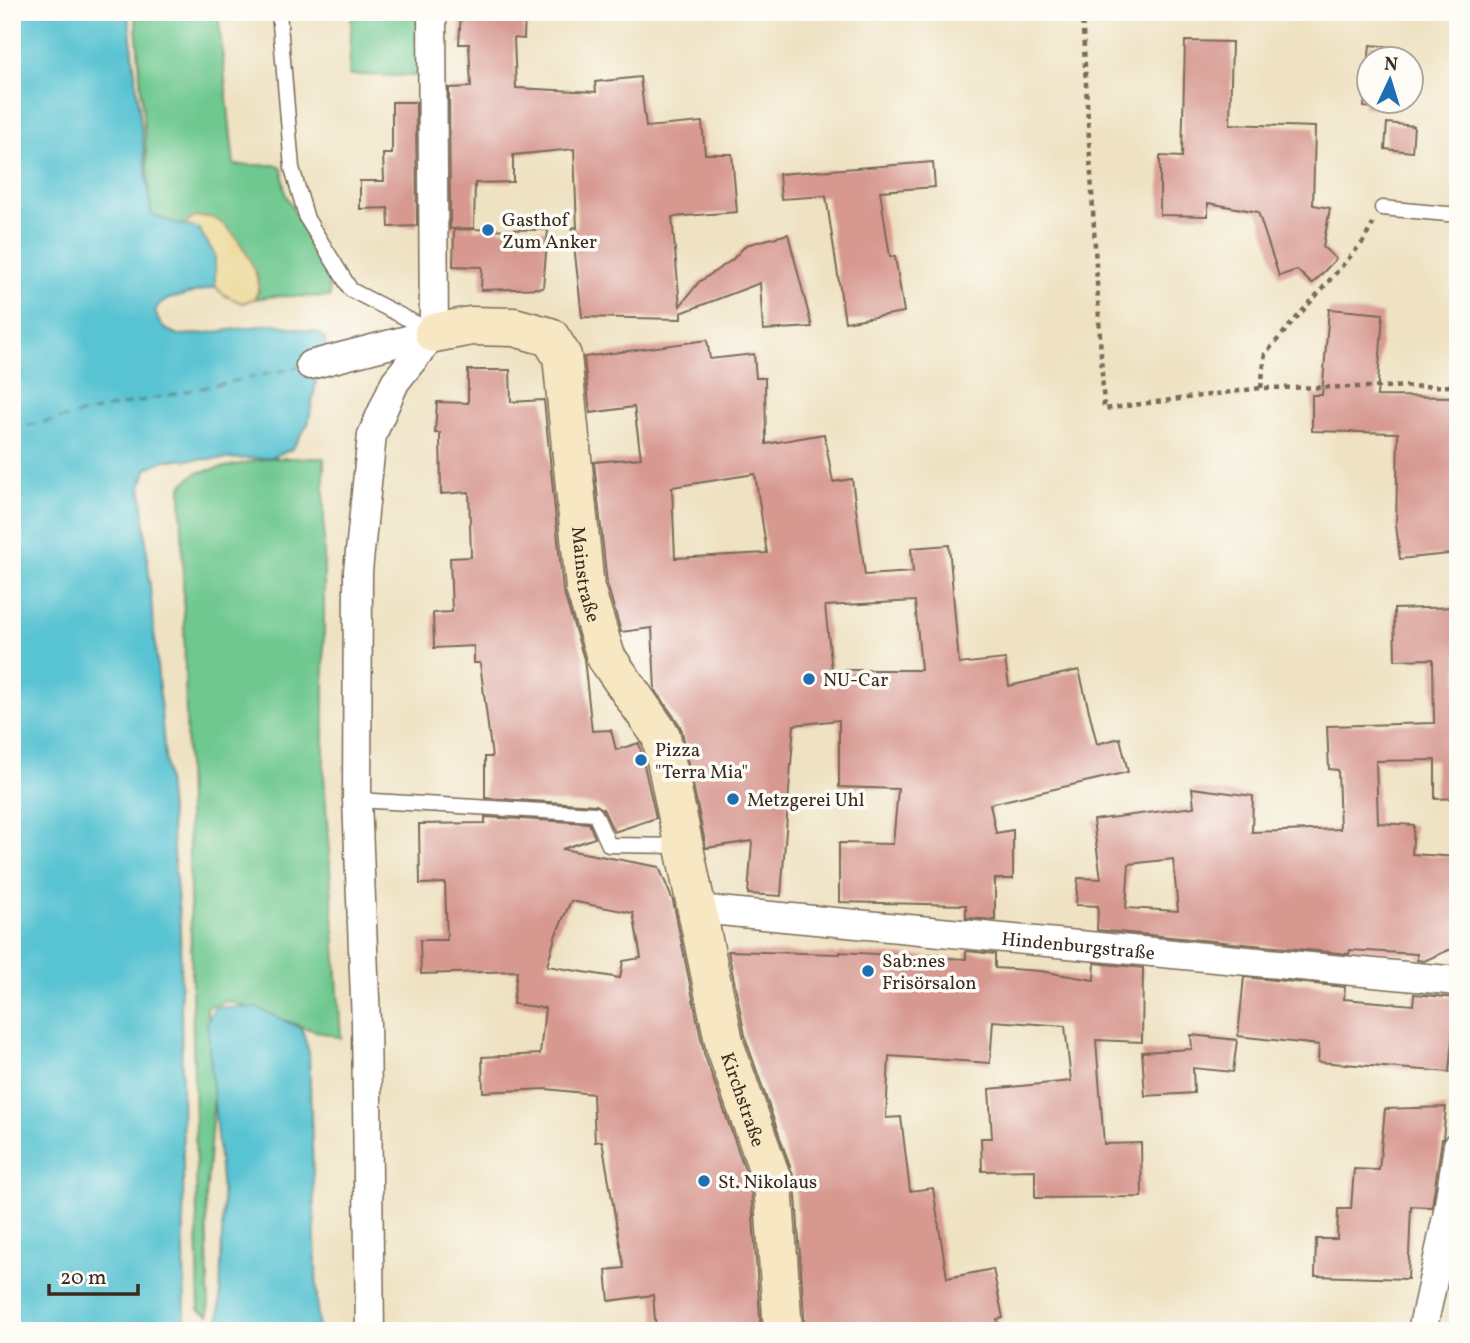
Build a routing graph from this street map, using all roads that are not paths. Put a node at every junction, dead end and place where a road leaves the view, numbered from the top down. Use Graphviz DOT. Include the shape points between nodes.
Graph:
graph roads {
  1 [pos="279,12"];
  2 [pos="432,12"];
  3 [pos="1382,208"];
  4 [pos="1458,215"];
  5 [pos="434,333"];
  6 [pos="310,365"];
  7 [pos="357,800"];
  8 [pos="683,846"];
  9 [pos="698,909"];
  10 [pos="1458,981"];
  11 [pos="1458,1145"];
  12 [pos="370,1331"];
  13 [pos="783,1331"];
  14 [pos="1422,1331"];
  1 -- 5 [label="lane" via="292,168 307,219 351,290"];
  2 -- 5 [label="street"];
  3 -- 4 [label="lane"];
  5 -- 6 [label="street, Mainstraße"];
  5 -- 7 [label="street" via="395,382 372,435 358,571"];
  5 -- 8 [label="street, Mainstraße" via="471,326 514,327 550,337 562,356 585,588 606,657 661,736"];
  7 -- 8 [label="lane" via="595,814 609,845"];
  7 -- 12 [label="street" via="366,1023"];
  8 -- 9 [label="street, Mainstraße"];
  9 -- 10 [label="street, Hindenburgstraße"];
  9 -- 13 [label="street, Kirchstraße" via="725,1046 773,1183"];
  11 -- 14 [label="street"];
}
